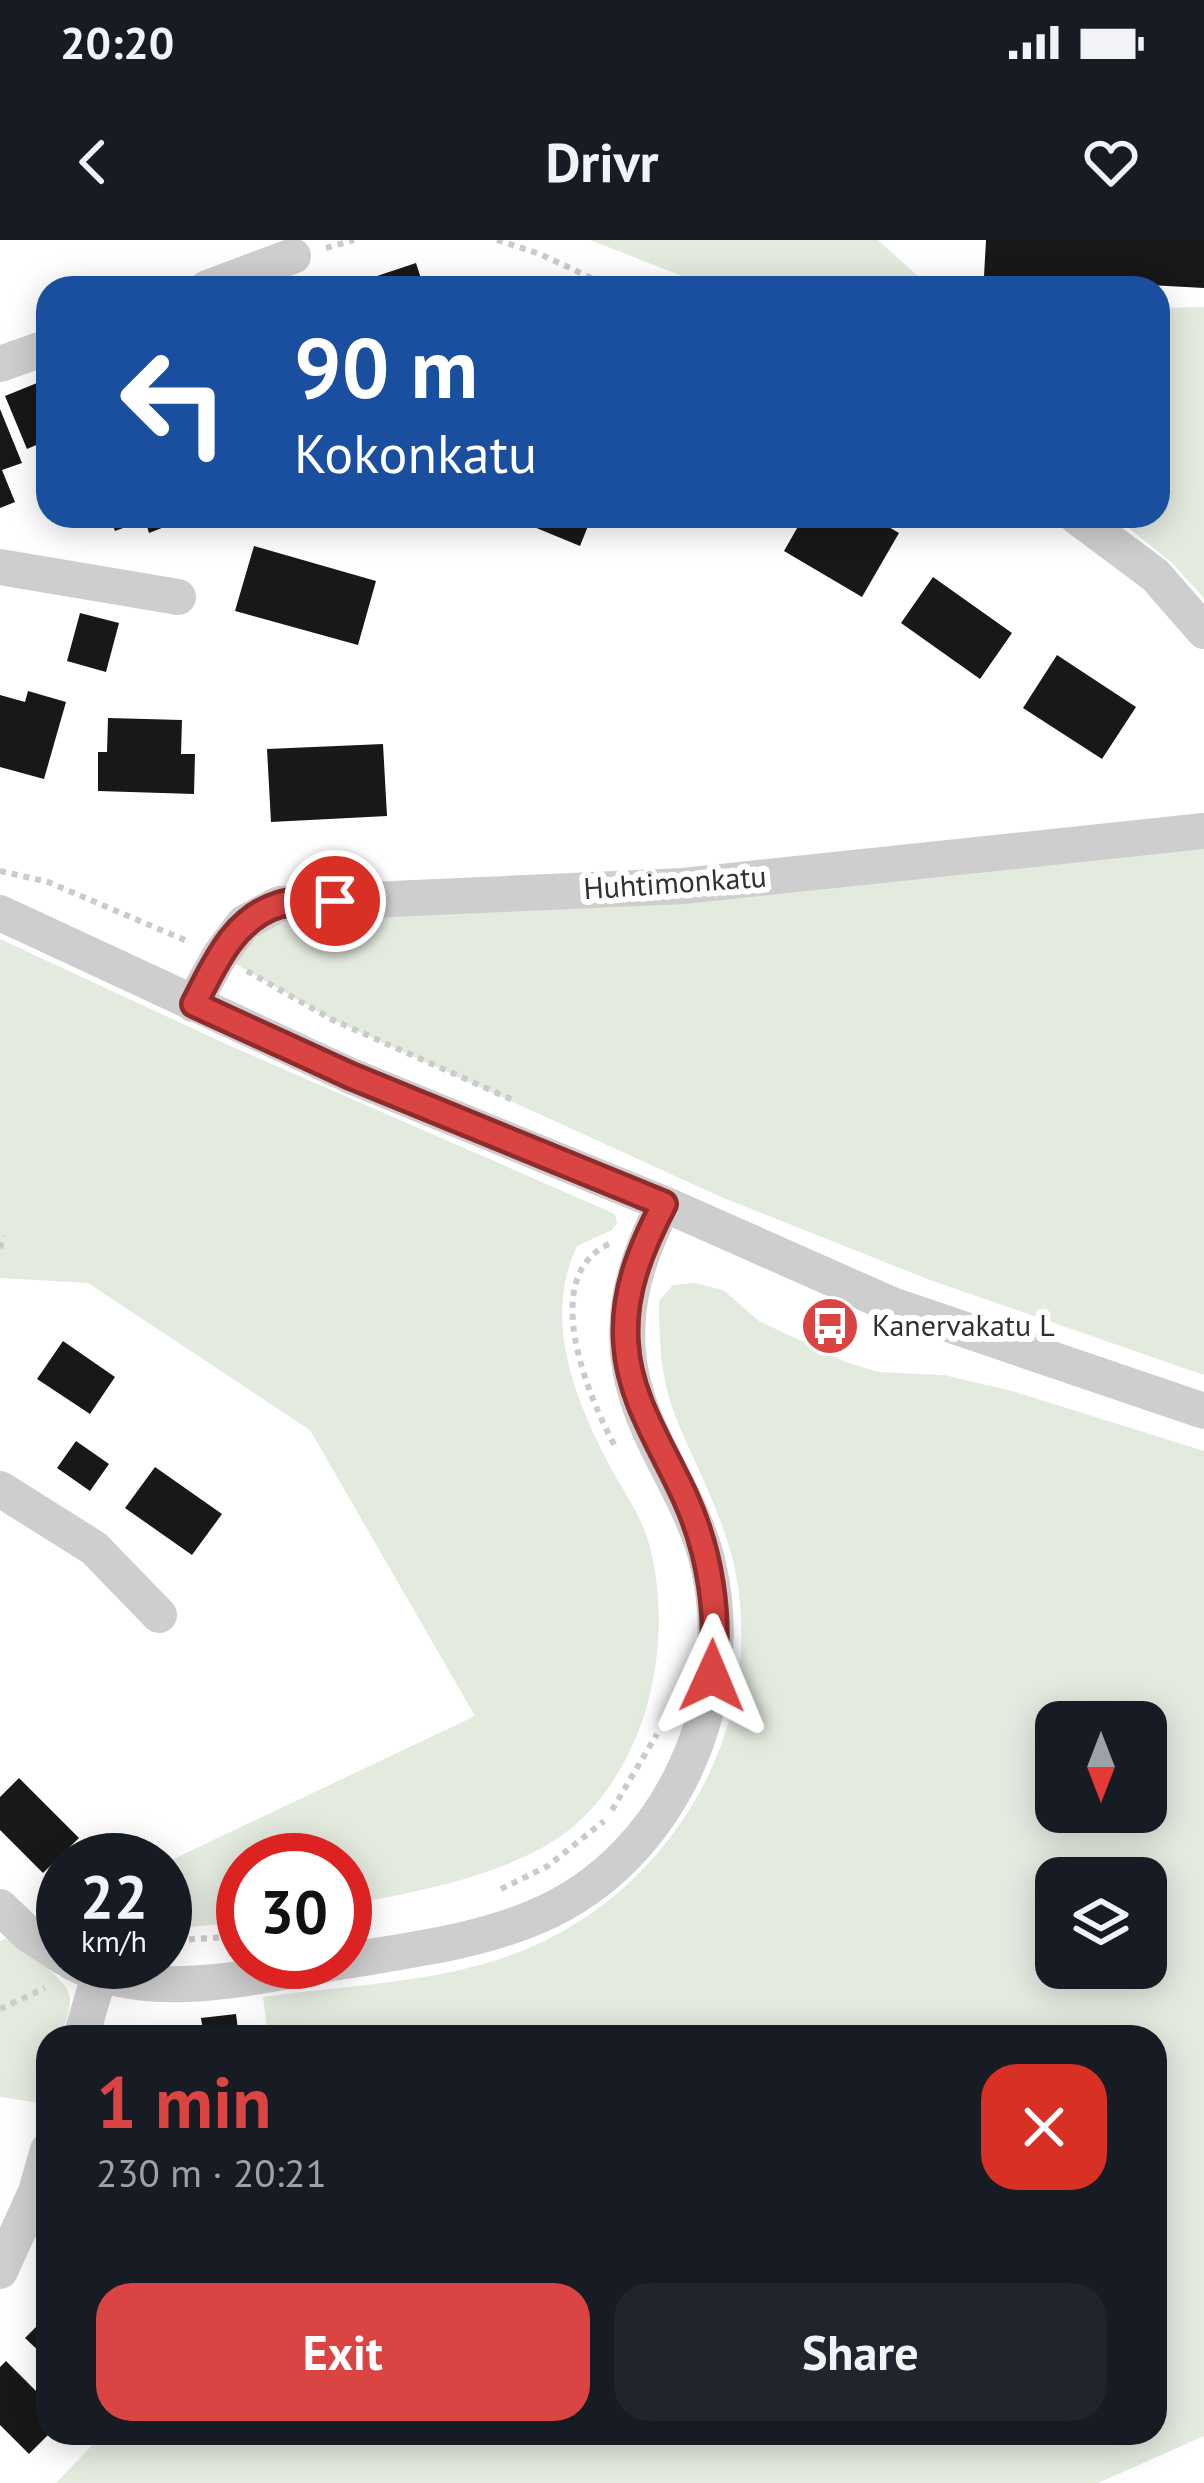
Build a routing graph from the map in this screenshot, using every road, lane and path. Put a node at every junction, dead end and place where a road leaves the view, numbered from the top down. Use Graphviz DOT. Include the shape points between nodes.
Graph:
graph roads {
  1 [pos="497,240"];
  2 [pos="293,256"];
  3 [pos="239,276"];
  4 [pos="587,276"];
  5 [pos="36,351"];
  6 [pos="0,364"];
  7 [pos="1092,528"];
  8 [pos="0,567"];
  9 [pos="178,597"];
  10 [pos="1204,631"];
  11 [pos="1204,831"];
  12 [pos="0,871"];
  13 [pos="0,913"];
  14 [pos="220,955"];
  15 [pos="194,1004"];
  16 [pos="523,1105"];
  17 [pos="664,1204"];
  18 [pos="4,1236"];
  19 [pos="0,1248"];
  20 [pos="640,1251"];
  21 [pos="1204,1411"];
  22 [pos="617,1451"];
  23 [pos="0,1489"];
  24 [pos="159,1615"];
  25 [pos="659,1730"];
  26 [pos="483,1894"];
  27 [pos="0,1907"];
  28 [pos="36,1941"];
  29 [pos="372,1956"];
  30 [pos="36,1989"];
  31 [pos="74,1989"];
  32 [pos="0,2009"];
  33 [pos="78,2025"];
  34 [pos="36,2192"];
  35 [pos="0,2271"];
  1 -- 4 [label="path"];
  2 -- 3 [label="street"];
  5 -- 6 [label="street"];
  7 -- 10 [label="street" via="1155,575"];
  8 -- 9 [label="street"];
  11 -- 14 [label="street, Huhtimonkatu" via="683,886 279,904 244,923"];
  12 -- 14 [label="path" via="48,882"];
  13 -- 15 [label="street"];
  14 -- 15 [label="street, Huhtimonkatu"];
  14 -- 16 [label="path" via="331,1019"];
  15 -- 17 [label="street"];
  17 -- 20 [label="street"];
  17 -- 21 [label="street" via="892,1305"];
  18 -- 19 [label="path"];
  20 -- 22 [label="path" via="617,1243 599,1249 576,1288 577,1357"];
  20 -- 29 [label="street" via="626,1345 637,1398 688,1502 709,1567 716,1647 692,1755 660,1816 611,1870 542,1914"];
  23 -- 24 [label="street" via="94,1548"];
  25 -- 26 [label="path" via="604,1821 548,1866"];
  27 -- 28 [label="street"];
  30 -- 32 [label="path"];
  31 -- 33 [label="street"];
  34 -- 35 [label="street"];
}
